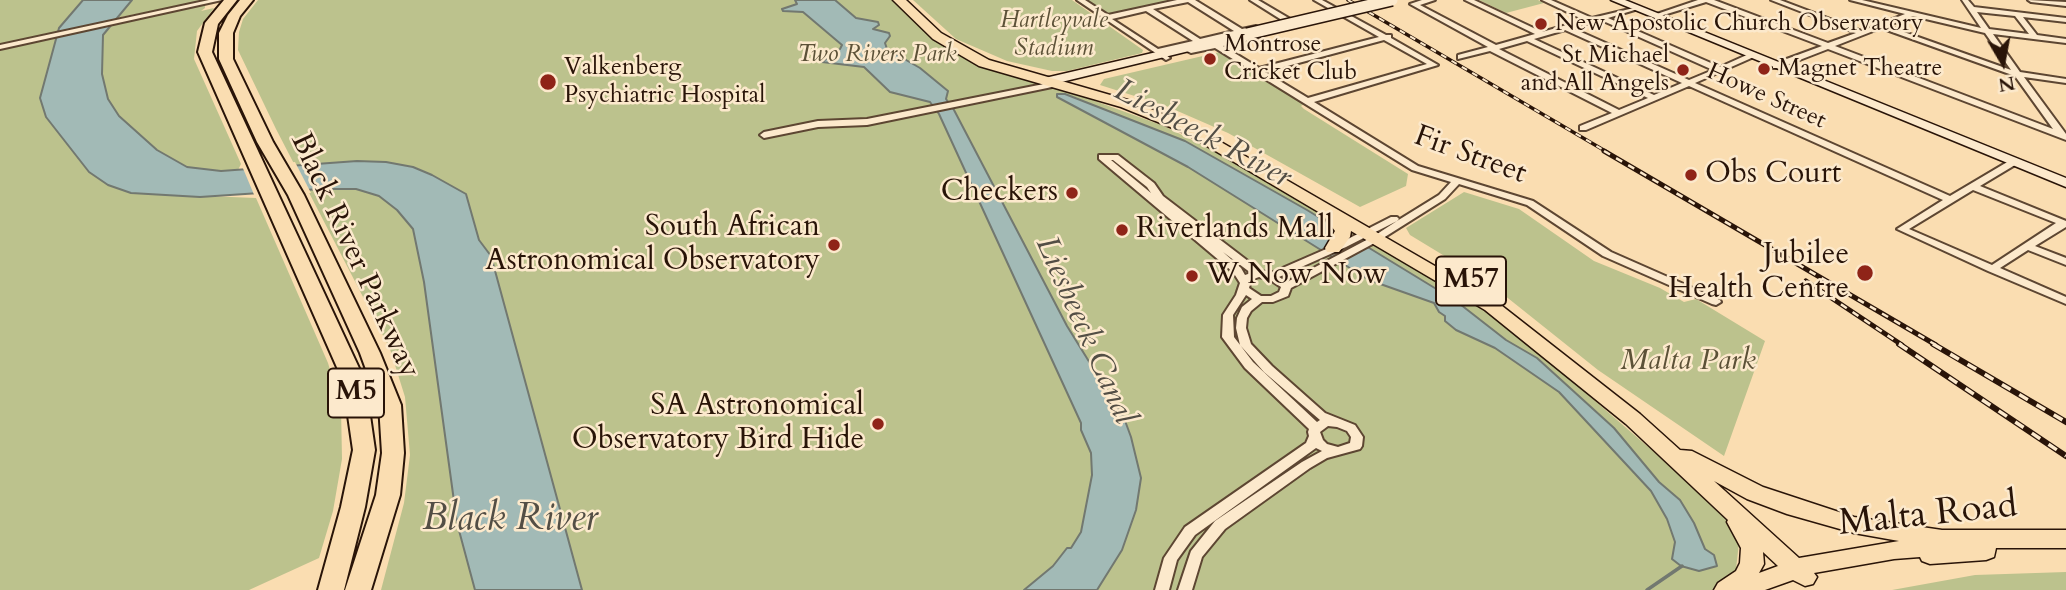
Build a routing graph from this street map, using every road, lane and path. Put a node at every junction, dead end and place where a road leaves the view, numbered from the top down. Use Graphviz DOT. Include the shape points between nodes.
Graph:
graph roads {
  1 [pos="247,0"];
  2 [pos="899,0"];
  3 [pos="1080,0"];
  4 [pos="1188,0"];
  5 [pos="1253,0"];
  6 [pos="1317,0"];
  7 [pos="1392,0"];
  8 [pos="1432,0"];
  9 [pos="1468,0"];
  10 [pos="1545,0"];
  11 [pos="1616,0"];
  12 [pos="1707,0"];
  13 [pos="1774,0"];
  14 [pos="1853,0"];
  15 [pos="1965,0"];
  16 [pos="2031,0"];
  17 [pos="226,1"];
  18 [pos="2047,1"];
  19 [pos="2066,4"];
  20 [pos="1636,8"];
  21 [pos="1148,9"];
  22 [pos="1334,9"];
  23 [pos="1970,9"];
  24 [pos="1346,14"];
  25 [pos="1912,14"];
  26 [pos="2017,14"];
  27 [pos="1655,16"];
  28 [pos="1106,18"];
  29 [pos="1602,18"];
  30 [pos="1288,20"];
  31 [pos="1592,21"];
  32 [pos="2065,21"];
  33 [pos="1881,26"];
  34 [pos="1566,28"];
  35 [pos="1988,31"];
  36 [pos="1244,33"];
  37 [pos="1862,33"];
  38 [pos="1543,35"];
  39 [pos="1388,37"];
  40 [pos="2035,37"];
  41 [pos="1530,39"];
  42 [pos="2066,41"];
  43 [pos="1199,42"];
  44 [pos="1216,44"];
  45 [pos="1829,46"];
  46 [pos="0,47"];
  47 [pos="1494,48"];
  48 [pos="1161,55"];
  49 [pos="1752,56"];
  50 [pos="1461,57"];
  51 [pos="1776,66"];
  52 [pos="1720,70"];
  53 [pos="1258,71"];
  54 [pos="2018,74"];
  55 [pos="2066,81"];
  56 [pos="1051,83"];
  57 [pos="1689,83"];
  58 [pos="1655,98"];
  59 [pos="1307,101"];
  60 [pos="1619,113"];
  61 [pos="1583,128"];
  62 [pos="764,135"];
  63 [pos="2065,138"];
  64 [pos="257,163"];
  65 [pos="2012,163"];
  66 [pos="1457,181"];
  67 [pos="2066,183"];
  68 [pos="1973,187"];
  69 [pos="273,197"];
  70 [pos="1950,200"];
  71 [pos="1315,202"];
  72 [pos="2064,223"];
  73 [pos="1377,232"];
  74 [pos="2027,246"];
  75 [pos="1333,248"];
  76 [pos="2066,262"];
  77 [pos="1992,269"];
  78 [pos="1258,274"];
  79 [pos="1272,276"];
  80 [pos="1244,285"];
  81 [pos="1286,286"];
  82 [pos="1259,299"];
  83 [pos="2066,301"];
  84 [pos="1716,302"];
  85 [pos="1333,422"];
  86 [pos="1316,432"];
  87 [pos="1676,450"];
  88 [pos="1338,451"];
  89 [pos="1702,481"];
  90 [pos="388,495"];
  91 [pos="2066,539"];
  92 [pos="2034,540"];
  93 [pos="2066,549"];
  94 [pos="338,564"];
  95 [pos="1806,571"];
  96 [pos="321,590"];
  97 [pos="331,590"];
  98 [pos="358,590"];
  99 [pos="372,590"];
  100 [pos="1162,590"];
  101 [pos="1185,590"];
  102 [pos="1726,590"];
  103 [pos="1739,590"];
  104 [pos="1765,590"];
  1 -- 90 [label="highway, Black River Parkway / M5" via="226,33 226,60 296,195 390,405 393,453"];
  2 -- 56 [label="main road, M57" via="933,33 971,55"];
  3 -- 28 [label="street"];
  4 -- 21 [label="street"];
  4 -- 36 [label="street"];
  5 -- 30 [label="street"];
  6 -- 22 [label="street"];
  7 -- 36 [label="main road, bridge"];
  8 -- 47 [label="street" via="1413,4"];
  9 -- 38 [label="street"];
  10 -- 31 [label="street"];
  11 -- 20 [label="main road"];
  12 -- 27 [label="street"];
  12 -- 45 [label="street"];
  13 -- 37 [label="street"];
  14 -- 25 [label="street"];
  15 -- 23 [label="street"];
  16 -- 18 [label="street"];
  17 -- 46 [label="street"];
  17 -- 64 [label="highway, Black River Parkway / M5" via="212,23 205,52"];
  18 -- 19 [label="street"];
  18 -- 32 [label="street"];
  20 -- 27 [label="main road"];
  20 -- 29 [label="street"];
  21 -- 28 [label="street"];
  21 -- 43 [label="street"];
  22 -- 24 [label="street"];
  22 -- 30 [label="street"];
  23 -- 26 [label="street"];
  23 -- 35 [label="street"];
  24 -- 39 [label="street"];
  24 -- 44 [label="street"];
  25 -- 33 [label="street"];
  25 -- 35 [label="street"];
  26 -- 32 [label="street"];
  26 -- 40 [label="street"];
  27 -- 49 [label="main road"];
  28 -- 48 [label="street"];
  29 -- 31 [label="street"];
  29 -- 52 [label="street"];
  30 -- 36 [label="street"];
  31 -- 34 [label="street"];
  33 -- 37 [label="street"];
  33 -- 54 [label="street"];
  34 -- 38 [label="street"];
  34 -- 57 [label="street, Howe Street"];
  35 -- 40 [label="street"];
  35 -- 54 [label="street"];
  36 -- 43 [label="street"];
  36 -- 44 [label="main road"];
  37 -- 45 [label="street"];
  38 -- 41 [label="street"];
  39 -- 53 [label="street"];
  39 -- 59 [label="street" via="1434,65"];
  40 -- 42 [label="street"];
  41 -- 47 [label="street"];
  41 -- 58 [label="street"];
  43 -- 48 [label="street"];
  44 -- 48 [label="main road"];
  44 -- 48 [label="main road"];
  44 -- 53 [label="street, Fir Street"];
  45 -- 51 [label="street"];
  45 -- 63 [label="street"];
  47 -- 50 [label="street"];
  47 -- 60 [label="street"];
  48 -- 56 [label="main road"];
  49 -- 51 [label="main road"];
  49 -- 52 [label="street"];
  51 -- 65 [label="main road"];
  52 -- 57 [label="street"];
  53 -- 59 [label="street, Fir Street"];
  54 -- 55 [label="street"];
  54 -- 63 [label="street"];
  56 -- 62 [label="street" via="860,123 818,124"];
  56 -- 71 [label="main road, M57" via="1170,120"];
  56 -- 73 [label="main road, M57" via="1143,104 1207,130"];
  57 -- 58 [label="street"];
  57 -- 70 [label="street, Howe Street"];
  58 -- 60 [label="street"];
  59 -- 66 [label="street, Fir Street" via="1415,167"];
  60 -- 61 [label="street"];
  64 -- 69 [label="highway, Black River Parkway / M5"];
  65 -- 67 [label="main road"];
  65 -- 68 [label="street"];
  66 -- 73 [label="street" via="1442,197"];
  66 -- 84 [label="street, Fir Street" via="1530,204 1607,254"];
  68 -- 70 [label="street"];
  68 -- 72 [label="street"];
  69 -- 94 [label="highway, Black River Parkway / M5" via="354,382 364,450"];
  70 -- 77 [label="street" via="1902,229"];
  71 -- 73 [label="main road, M57"];
  71 -- 75 [label="main road" via="1341,226 1342,237"];
  72 -- 74 [label="street"];
  73 -- 75 [label="street"];
  73 -- 81 [label="street"];
  73 -- 87 [label="main road, M57" via="1499,300"];
  73 -- 89 [label="main road, M57" via="1514,321"];
  74 -- 76 [label="street"];
  74 -- 77 [label="street"];
  75 -- 79 [label="street"];
  77 -- 83 [label="street"];
  78 -- 79 [label="street"];
  78 -- 80 [label="street"];
  78 -- 80 [label="street" via="1168,205 1115,157 1102,157 1215,250 1237,270"];
  79 -- 81 [label="street"];
  80 -- 82 [label="street"];
  80 -- 86 [label="street" via="1228,316 1231,343"];
  81 -- 82 [label="street" via="1279,298"];
  82 -- 85 [label="street" via="1242,318 1246,345"];
  85 -- 86 [label="street"];
  85 -- 88 [label="street" via="1351,428 1357,437 1352,449"];
  86 -- 88 [label="street" via="1323,447"];
  86 -- 100 [label="street" via="1311,446 1190,531 1171,558"];
  87 -- 92 [label="main road" via="1755,493 1835,520 1941,539"];
  87 -- 95 [label="main road, M57"];
  88 -- 101 [label="street" via="1306,465 1220,525 1196,555"];
  89 -- 95 [label="main road, M57"];
  89 -- 102 [label="main road" via="1742,527 1752,548 1749,572"];
  90 -- 98 [label="highway, Black River Parkway / M5"];
  90 -- 99 [label="highway" via="393,517"];
  91 -- 92 [label="main road, Malta Road"];
  92 -- 95 [label="main road, Malta Road" via="1894,550"];
  93 -- 95 [label="main road, Malta Road" via="1966,551"];
  94 -- 96 [label="highway"];
  94 -- 97 [label="highway, Black River Parkway / M5"];
  95 -- 103 [label="main road"];
  95 -- 104 [label="main road"];
}
